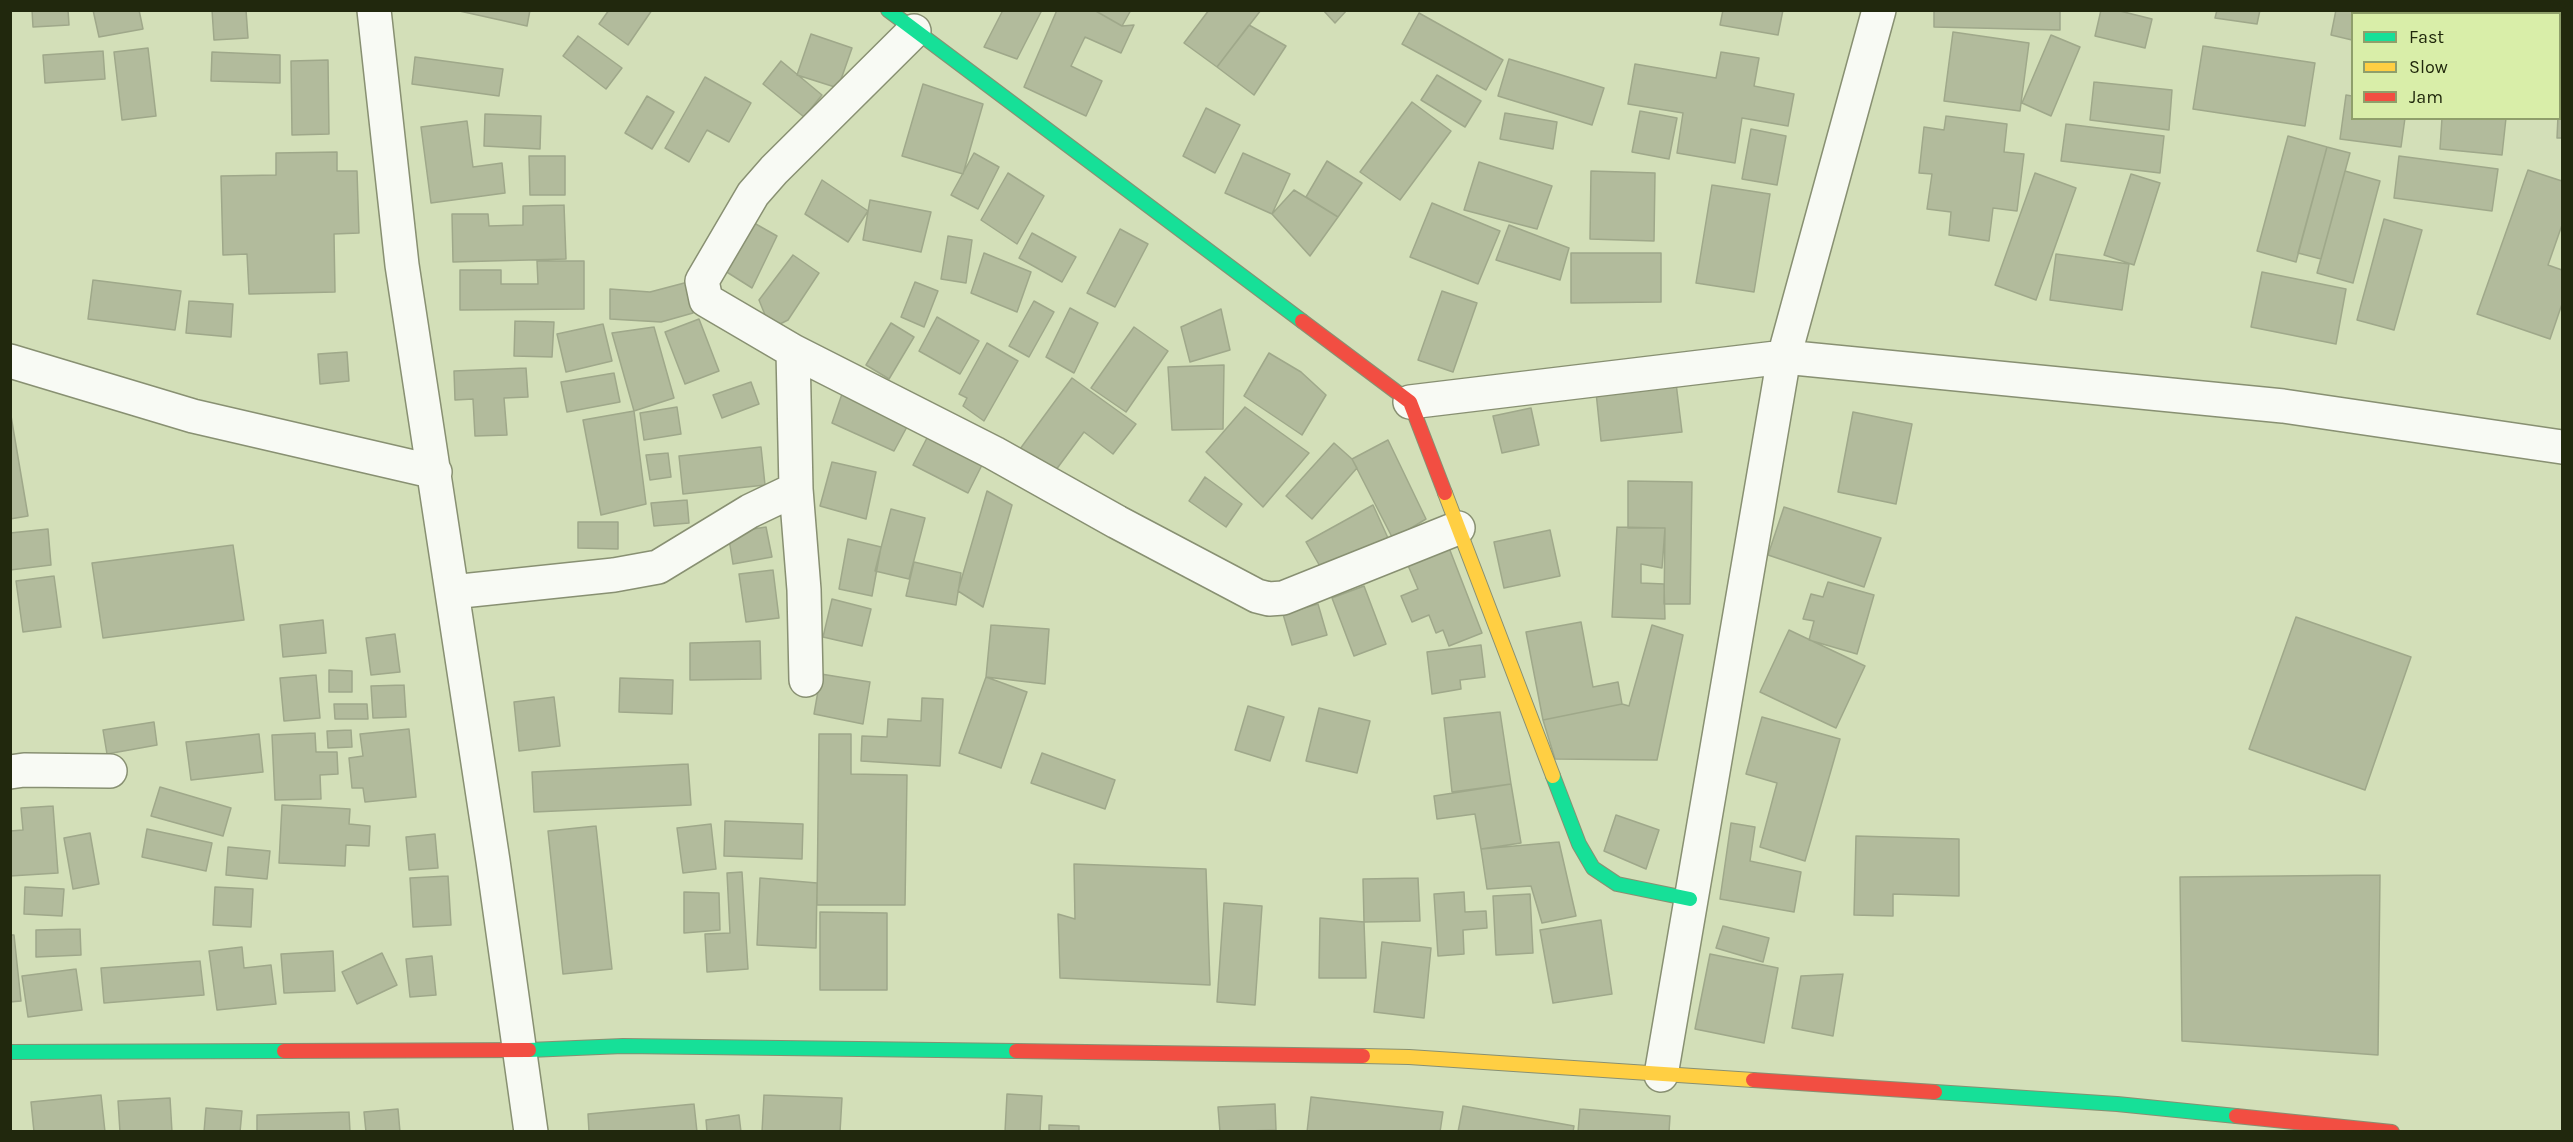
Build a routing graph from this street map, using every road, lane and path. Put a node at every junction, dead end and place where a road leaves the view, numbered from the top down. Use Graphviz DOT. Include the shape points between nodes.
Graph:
graph roads {
  1 [pos="374,10"];
  2 [pos="888,10"];
  3 [pos="1879,10"];
  4 [pos="914,31"];
  5 [pos="793,351"];
  6 [pos="1784,357"];
  7 [pos="10,361"];
  8 [pos="1410,402"];
  9 [pos="2562,447"];
  10 [pos="435,472"];
  11 [pos="796,489"];
  12 [pos="1458,528"];
  13 [pos="452,592"];
  14 [pos="806,680"];
  15 [pos="110,771"];
  16 [pos="10,772"];
  17 [pos="1690,899"];
  18 [pos="519,1050"];
  19 [pos="10,1052"];
  20 [pos="1662,1075"];
  21 [pos="531,1131"];
  22 [pos="2392,1131"];
  1 -- 10 [label="street" via="402,265"];
  2 -- 4 [label="street"];
  3 -- 6 [label="street"];
  4 -- 5 [label="street" via="753,194 702,281 706,300"];
  4 -- 8 [label="street"];
  5 -- 11 [label="street"];
  5 -- 12 [label="street" via="1257,596 1283,598"];
  6 -- 8 [label="street"];
  6 -- 9 [label="street" via="2283,406"];
  6 -- 17 [label="street"];
  7 -- 10 [label="street" via="193,416"];
  8 -- 12 [label="street"];
  10 -- 13 [label="street"];
  11 -- 13 [label="street" via="750,511 658,567"];
  11 -- 14 [label="street"];
  12 -- 17 [label="street" via="1579,844 1593,868 1617,884"];
  13 -- 18 [label="street"];
  15 -- 16 [label="street"];
  17 -- 20 [label="street"];
  18 -- 19 [label="street"];
  18 -- 20 [label="street" via="623,1046 1409,1057"];
  18 -- 21 [label="street"];
  20 -- 22 [label="street" via="2117,1104"];
}
